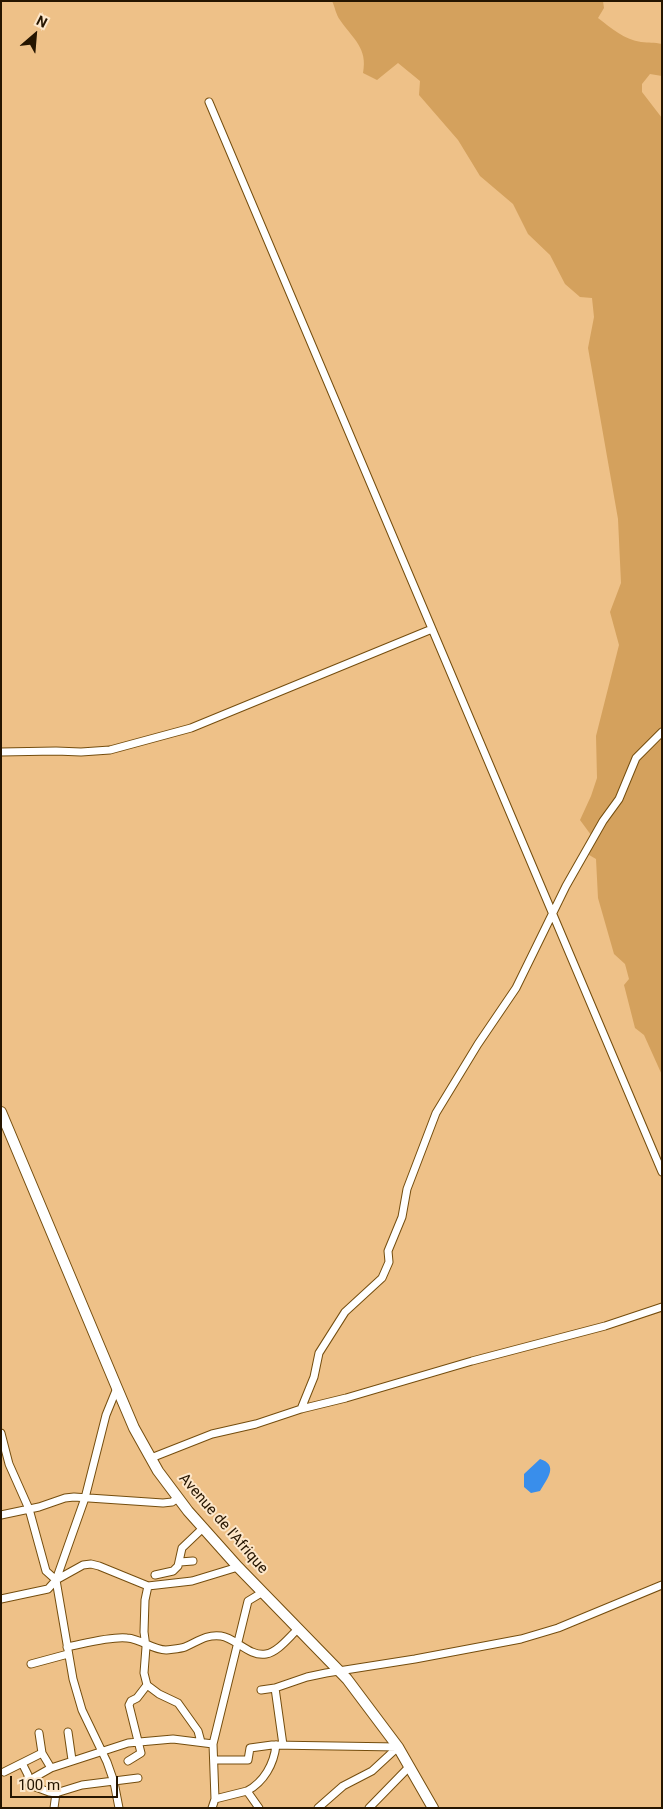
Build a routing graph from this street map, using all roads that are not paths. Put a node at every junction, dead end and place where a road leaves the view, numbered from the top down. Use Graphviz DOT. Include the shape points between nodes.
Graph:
graph roads {
  1 [pos="209,102"];
  2 [pos="432,629"];
  3 [pos="662,732"];
  4 [pos="1,752"];
  5 [pos="553,914"];
  6 [pos="1,1112"];
  7 [pos="662,1172"];
  8 [pos="662,1306"];
  9 [pos="117,1388"];
  10 [pos="301,1409"];
  11 [pos="1,1433"];
  12 [pos="151,1458"];
  13 [pos="85,1498"];
  14 [pos="178,1498"];
  15 [pos="29,1509"];
  16 [pos="1,1515"];
  17 [pos="203,1528"];
  18 [pos="193,1561"];
  19 [pos="180,1562"];
  20 [pos="238,1567"];
  21 [pos="154,1575"];
  22 [pos="56,1580"];
  23 [pos="662,1585"];
  24 [pos="148,1586"];
  25 [pos="263,1592"];
  26 [pos="1,1599"];
  27 [pos="298,1628"];
  28 [pos="145,1642"];
  29 [pos="237,1645"];
  30 [pos="68,1650"];
  31 [pos="31,1664"];
  32 [pos="340,1672"];
  33 [pos="148,1685"];
  34 [pos="275,1688"];
  35 [pos="262,1690"];
  36 [pos="68,1732"];
  37 [pos="39,1733"];
  38 [pos="138,1741"];
  39 [pos="201,1742"];
  40 [pos="213,1744"];
  41 [pos="280,1745"];
  42 [pos="398,1747"];
  43 [pos="102,1751"];
  44 [pos="42,1753"];
  45 [pos="72,1760"];
  46 [pos="214,1760"];
  47 [pos="128,1761"];
  48 [pos="22,1763"];
  49 [pos="410,1767"];
  50 [pos="51,1768"];
  51 [pos="4,1772"];
  52 [pos="138,1778"];
  53 [pos="28,1780"];
  54 [pos="114,1782"];
  55 [pos="247,1791"];
  56 [pos="56,1792"];
  57 [pos="215,1799"];
  58 [pos="54,1808"];
  59 [pos="119,1808"];
  60 [pos="212,1808"];
  61 [pos="259,1808"];
  62 [pos="318,1808"];
  63 [pos="369,1808"];
  64 [pos="433,1808"];
  1 -- 2 [label="street"];
  2 -- 4 [label="street" via="160,738 110,750"];
  2 -- 5 [label="street"];
  3 -- 5 [label="street" via="636,758 619,800 603,821"];
  5 -- 7 [label="street"];
  5 -- 10 [label="street" via="516,988 436,1113 407,1189 402,1217 388,1251 389,1262 382,1278 345,1312 319,1353 314,1377"];
  6 -- 9 [label="main road, Avenue de l'Afrique"];
  8 -- 10 [label="street" via="605,1326"];
  9 -- 12 [label="main road, Avenue de l'Afrique"];
  9 -- 13 [label="street" via="106,1415"];
  10 -- 12 [label="street" via="212,1434"];
  11 -- 15 [label="street" via="9,1464"];
  12 -- 14 [label="main road, Avenue de l'Afrique"];
  13 -- 14 [label="street" via="163,1503"];
  13 -- 15 [label="street" via="65,1498"];
  13 -- 22 [label="street"];
  14 -- 17 [label="main road, Avenue de l'Afrique"];
  15 -- 16 [label="street"];
  15 -- 22 [label="street" via="46,1571"];
  17 -- 19 [label="street" via="182,1548"];
  17 -- 20 [label="main road, Avenue de l'Afrique"];
  18 -- 19 [label="street"];
  19 -- 21 [label="street" via="173,1571"];
  20 -- 24 [label="street" via="192,1581"];
  20 -- 25 [label="main road, Avenue de l'Afrique"];
  22 -- 24 [label="street" via="76,1568 91,1564"];
  22 -- 26 [label="street" via="48,1589"];
  22 -- 30 [label="street"];
  23 -- 32 [label="street" via="558,1628 522,1639"];
  24 -- 28 [label="street"];
  25 -- 27 [label="main road, Avenue de l'Afrique"];
  25 -- 29 [label="street" via="248,1601"];
  27 -- 29 [label="street" via="270,1653 258,1654"];
  27 -- 32 [label="main road, Avenue de l'Afrique"];
  28 -- 29 [label="street" via="160,1649 178,1649 214,1636 228,1638"];
  28 -- 30 [label="street" via="125,1637"];
  28 -- 33 [label="street" via="144,1673"];
  29 -- 40 [label="street"];
  30 -- 31 [label="street"];
  30 -- 43 [label="street" via="82,1710"];
  32 -- 34 [label="street" via="307,1677"];
  32 -- 42 [label="main road, Avenue de l'Afrique"];
  33 -- 38 [label="street" via="131,1700 129,1706"];
  33 -- 39 [label="street" via="178,1703 198,1731"];
  34 -- 35 [label="street"];
  34 -- 41 [label="street"];
  36 -- 45 [label="street"];
  37 -- 44 [label="street"];
  38 -- 39 [label="street" via="173,1739"];
  38 -- 43 [label="street"];
  38 -- 47 [label="street" via="141,1753"];
  39 -- 40 [label="street"];
  40 -- 46 [label="street"];
  41 -- 42 [label="street"];
  41 -- 46 [label="street" via="250,1748 248,1760"];
  41 -- 55 [label="street" via="266,1773"];
  42 -- 49 [label="main road, Avenue de l'Afrique"];
  42 -- 62 [label="street" via="372,1771 343,1786"];
  43 -- 45 [label="street"];
  43 -- 54 [label="street"];
  44 -- 48 [label="street"];
  44 -- 50 [label="street"];
  45 -- 50 [label="street"];
  46 -- 57 [label="street"];
  48 -- 51 [label="street"];
  48 -- 53 [label="street"];
  49 -- 63 [label="street"];
  49 -- 64 [label="main road, Avenue de l'Afrique"];
  50 -- 53 [label="street"];
  52 -- 54 [label="street"];
  53 -- 56 [label="street" via="39,1790"];
  54 -- 56 [label="street"];
  54 -- 59 [label="street"];
  55 -- 57 [label="street"];
  55 -- 61 [label="street"];
  56 -- 58 [label="street"];
  57 -- 60 [label="street"];
}
